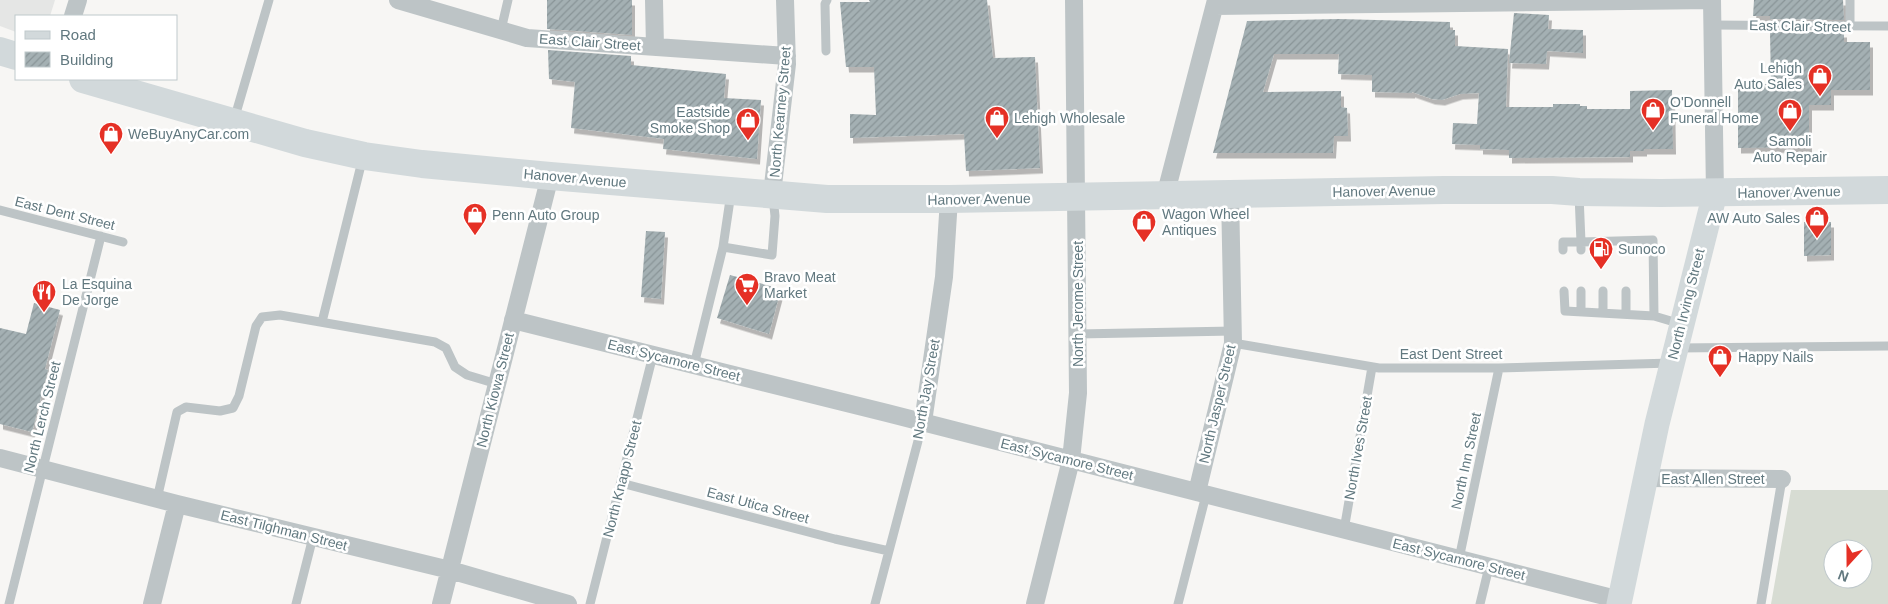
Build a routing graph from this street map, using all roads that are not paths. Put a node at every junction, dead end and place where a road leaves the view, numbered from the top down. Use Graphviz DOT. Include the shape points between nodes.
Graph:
graph roads {
  1 [pos="78,0"];
  2 [pos="269,0"];
  3 [pos="508,0"];
  4 [pos="654,0"];
  5 [pos="785,0"];
  6 [pos="827,0"];
  7 [pos="1074,0"];
  8 [pos="1712,0"];
  9 [pos="1850,0"];
  10 [pos="403,1"];
  11 [pos="1572,1"];
  12 [pos="1414,2"];
  13 [pos="1216,3"];
  14 [pos="73,15"];
  15 [pos="1712,25"];
  16 [pos="1888,26"];
  17 [pos="1850,27"];
  18 [pos="501,30"];
  19 [pos="655,47"];
  20 [pos="826,51"];
  21 [pos="787,56"];
  22 [pos="86,80"];
  23 [pos="234,123"];
  24 [pos="364,156"];
  25 [pos="550,176"];
  26 [pos="1888,190"];
  27 [pos="731,192"];
  28 [pos="1579,192"];
  29 [pos="1715,193"];
  30 [pos="772,194"];
  31 [pos="1230,194"];
  32 [pos="1165,196"];
  33 [pos="1077,198"];
  34 [pos="950,200"];
  35 [pos="0,210"];
  36 [pos="101,236"];
  37 [pos="123,242"];
  38 [pos="1581,246"];
  39 [pos="723,247"];
  40 [pos="1563,250"];
  41 [pos="1564,291"];
  42 [pos="1581,291"];
  43 [pos="1603,291"];
  44 [pos="1626,291"];
  45 [pos="1581,312"];
  46 [pos="1603,312"];
  47 [pos="1626,313"];
  48 [pos="1654,316"];
  49 [pos="513,320"];
  50 [pos="322,322"];
  51 [pos="1682,324"];
  52 [pos="1078,334"];
  53 [pos="1233,337"];
  54 [pos="1888,346"];
  55 [pos="653,355"];
  56 [pos="1673,356"];
  57 [pos="694,366"];
  58 [pos="1372,367"];
  59 [pos="1499,368"];
  60 [pos="497,384"];
  61 [pos="923,422"];
  62 [pos="0,458"];
  63 [pos="1071,460"];
  64 [pos="44,470"];
  65 [pos="1645,478"];
  66 [pos="1782,479"];
  67 [pos="621,483"];
  68 [pos="1201,493"];
  69 [pos="157,499"];
  70 [pos="177,504"];
  71 [pos="1344,530"];
  72 [pos="313,538"];
  73 [pos="889,551"];
  74 [pos="1459,559"];
  75 [pos="1489,567"];
  76 [pos="450,570"];
  77 [pos="1619,602"];
  78 [pos="9,604"];
  79 [pos="152,604"];
  80 [pos="296,604"];
  81 [pos="441,604"];
  82 [pos="568,604"];
  83 [pos="590,604"];
  84 [pos="875,604"];
  85 [pos="1035,604"];
  86 [pos="1178,604"];
  87 [pos="1480,604"];
  88 [pos="1761,604"];
  1 -- 14 [label="street"];
  2 -- 23 [label="lane"];
  3 -- 18 [label="lane"];
  4 -- 19 [label="street"];
  5 -- 21 [label="street, North Kearney Street"];
  6 -- 20 [label="lane"];
  7 -- 33 [label="street, North Jerome Street"];
  8 -- 11 [label="street"];
  8 -- 15 [label="street, North Irving Street"];
  9 -- 17 [label="lane"];
  10 -- 18 [label="street, East Clair Street"];
  11 -- 12 [label="street"];
  12 -- 13 [label="street"];
  13 -- 32 [label="street"];
  15 -- 17 [label="lane, East Clair Street"];
  15 -- 29 [label="street, North Irving Street"];
  16 -- 17 [label="lane, East Clair Street"];
  18 -- 19 [label="street, East Clair Street" via="527,38"];
  19 -- 21 [label="street, East Clair Street"];
  21 -- 30 [label="street, North Kearney Street"];
  22 -- 23 [label="main road, Hanover Avenue"];
  23 -- 24 [label="main road, Hanover Avenue"];
  24 -- 25 [label="main road, Hanover Avenue"];
  24 -- 50 [label="lane"];
  25 -- 27 [label="main road, Hanover Avenue"];
  25 -- 49 [label="street, North Kiowa Street"];
  26 -- 29 [label="main road, Hanover Avenue"];
  27 -- 30 [label="main road, Hanover Avenue"];
  27 -- 39 [label="lane"];
  28 -- 29 [label="main road, Hanover Avenue"];
  28 -- 31 [label="main road, Hanover Avenue" via="1444,190"];
  28 -- 38 [label="lane"];
  29 -- 51 [label="main road, North Irving Street"];
  30 -- 34 [label="main road, Hanover Avenue" via="827,199"];
  30 -- 39 [label="lane" via="775,216 772,255"];
  31 -- 32 [label="main road, Hanover Avenue"];
  31 -- 53 [label="street, North Jasper Street"];
  32 -- 33 [label="main road, Hanover Avenue"];
  33 -- 34 [label="main road, Hanover Avenue"];
  33 -- 52 [label="street, North Jerome Street"];
  34 -- 61 [label="street, North Jay Street" via="944,277"];
  35 -- 36 [label="lane, East Dent Street"];
  36 -- 37 [label="lane, East Dent Street"];
  36 -- 64 [label="lane, North Lerch Street"];
  38 -- 40 [label="lane" via="1563,242"];
  38 -- 48 [label="lane" via="1625,246 1653,240"];
  39 -- 57 [label="lane"];
  41 -- 45 [label="lane" via="1565,311"];
  42 -- 45 [label="lane"];
  43 -- 46 [label="lane"];
  44 -- 47 [label="lane"];
  45 -- 46 [label="lane"];
  46 -- 47 [label="lane"];
  47 -- 48 [label="lane"];
  48 -- 51 [label="lane"];
  49 -- 55 [label="street, East Sycamore Street"];
  49 -- 60 [label="street, North Kiowa Street"];
  50 -- 60 [label="lane" via="435,342 446,348 455,367 466,375"];
  50 -- 69 [label="lane" via="280,315 262,317 256,326 239,396 233,408 220,411 186,407 177,412"];
  51 -- 56 [label="main road, North Irving Street"];
  52 -- 53 [label="lane, East Dent Street"];
  52 -- 63 [label="street, North Jerome Street" via="1078,393"];
  53 -- 58 [label="lane, East Dent Street"];
  53 -- 68 [label="street, North Jasper Street"];
  54 -- 56 [label="lane, East Dent Street"];
  55 -- 57 [label="street, East Sycamore Street"];
  55 -- 67 [label="lane, North Knapp Street"];
  56 -- 59 [label="lane, East Dent Street"];
  56 -- 65 [label="main road, North Irving Street"];
  57 -- 61 [label="street, East Sycamore Street"];
  58 -- 59 [label="lane, East Dent Street"];
  58 -- 71 [label="lane, North Ives Street"];
  59 -- 74 [label="lane, North Inn Street"];
  60 -- 76 [label="street, North Kiowa Street"];
  61 -- 63 [label="street, East Sycamore Street"];
  61 -- 73 [label="lane, North Jay Street"];
  62 -- 64 [label="street, East Tilghman Street"];
  63 -- 68 [label="street, East Sycamore Street"];
  63 -- 85 [label="street, North Jerome Street"];
  64 -- 69 [label="street, East Tilghman Street"];
  64 -- 78 [label="lane, North Lerch Street"];
  65 -- 66 [label="street, East Allen Street"];
  65 -- 77 [label="main road, North Irving Street"];
  66 -- 88 [label="lane"];
  67 -- 73 [label="lane, East Utica Street"];
  67 -- 83 [label="lane, North Knapp Street"];
  68 -- 71 [label="street, East Sycamore Street"];
  68 -- 86 [label="lane, North Jasper Street"];
  69 -- 70 [label="street, East Tilghman Street"];
  70 -- 72 [label="street, East Tilghman Street"];
  70 -- 79 [label="street"];
  71 -- 74 [label="street, East Sycamore Street"];
  72 -- 76 [label="street, East Tilghman Street"];
  72 -- 80 [label="lane"];
  73 -- 84 [label="lane, North Jay Street"];
  74 -- 75 [label="street, East Sycamore Street"];
  75 -- 77 [label="street, East Sycamore Street"];
  75 -- 87 [label="lane"];
  76 -- 81 [label="street, North Kiowa Street"];
  76 -- 82 [label="street, East Tilghman Street"];
}
